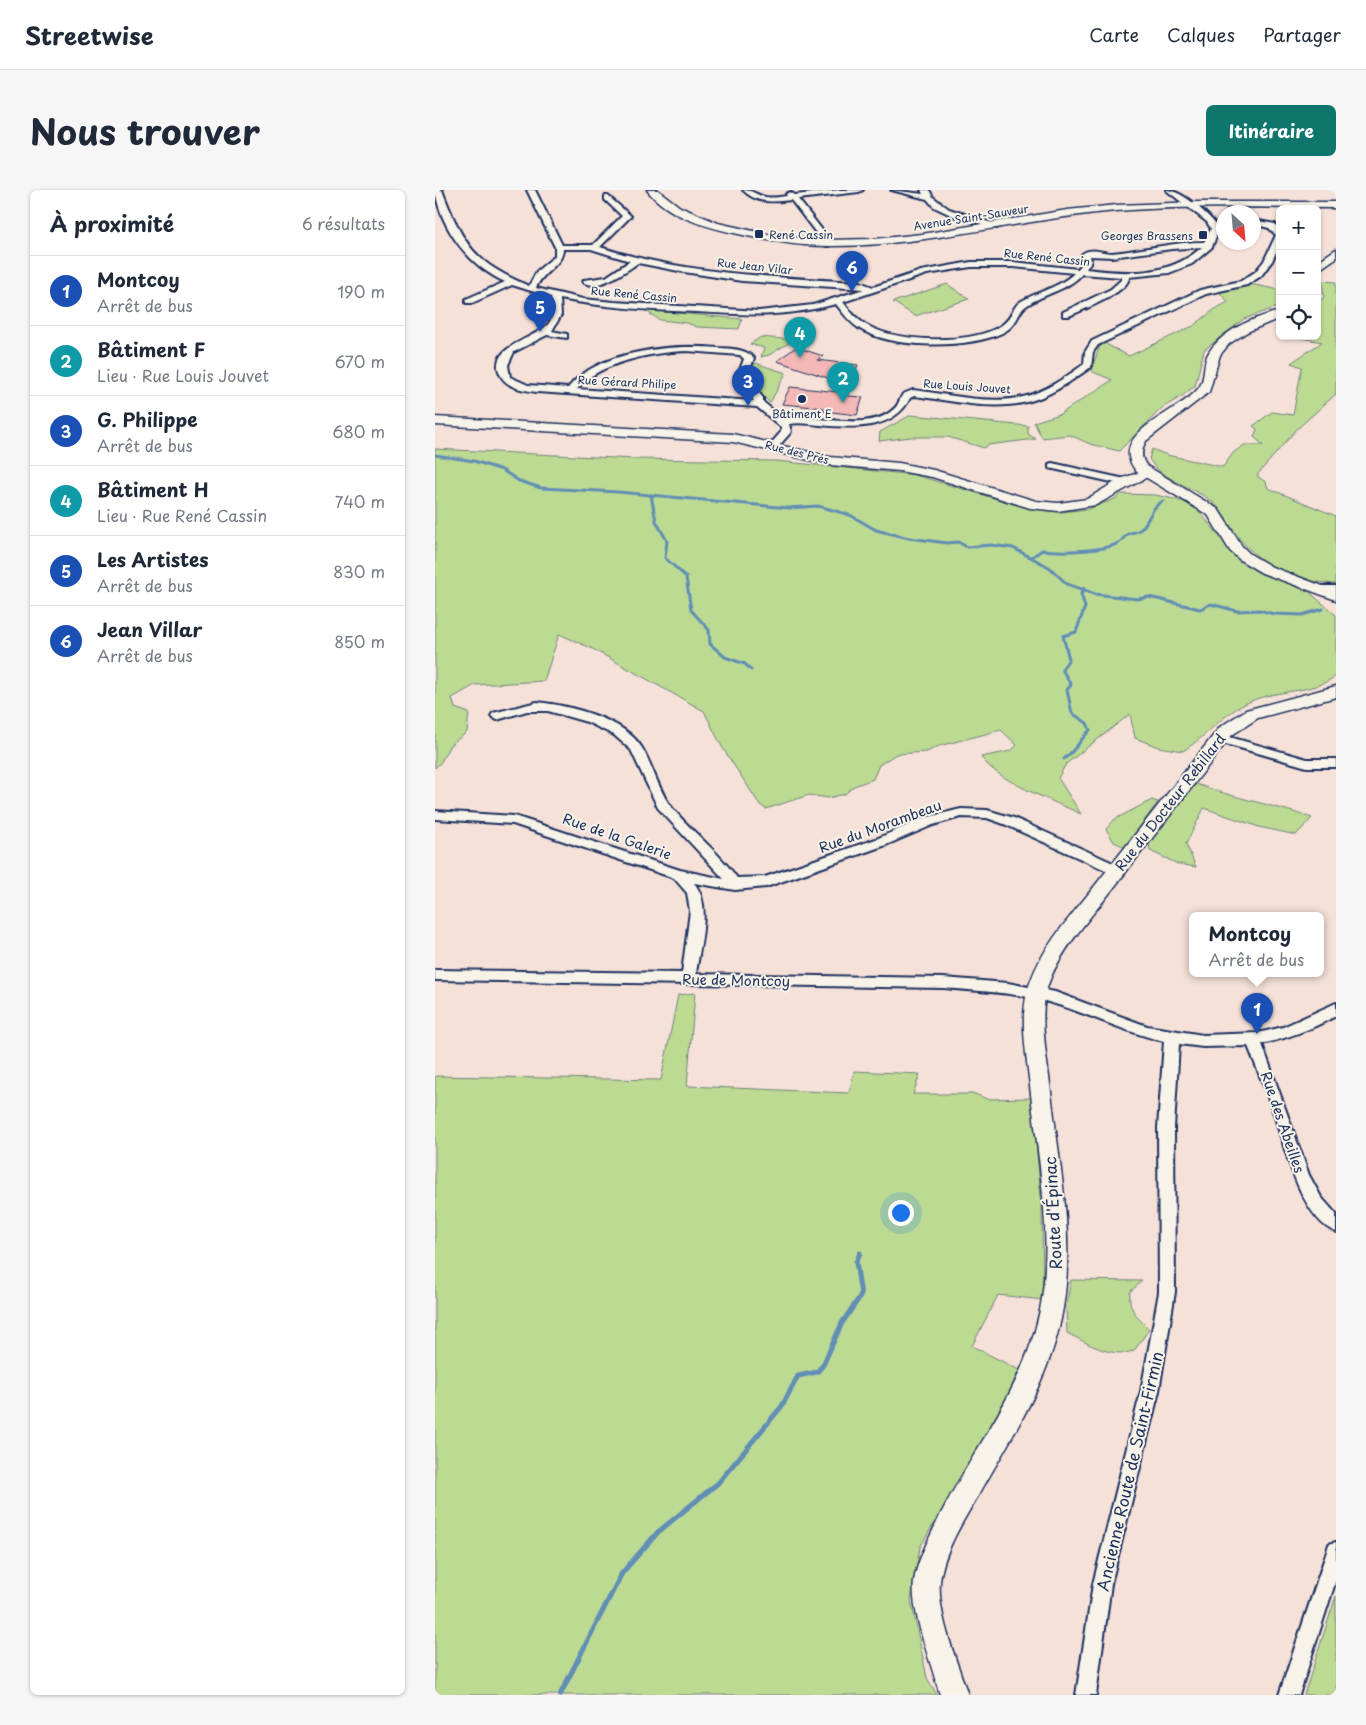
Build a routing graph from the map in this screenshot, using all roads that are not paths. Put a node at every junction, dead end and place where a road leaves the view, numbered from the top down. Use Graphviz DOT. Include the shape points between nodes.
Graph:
graph roads {
  1 [pos="438,190"];
  2 [pos="531,190"];
  3 [pos="652,190"];
  4 [pos="747,190"];
  5 [pos="787,190"];
  6 [pos="859,190"];
  7 [pos="895,190"];
  8 [pos="1170,190"];
  9 [pos="927,194"];
  10 [pos="608,198"];
  11 [pos="793,198"];
  12 [pos="1336,205"];
  13 [pos="1191,206"];
  14 [pos="1261,224"];
  15 [pos="1216,225"];
  16 [pos="997,226"];
  17 [pos="1213,226"];
  18 [pos="1276,230"];
  19 [pos="1276,242"];
  20 [pos="829,244"];
  21 [pos="1209,245"];
  22 [pos="559,247"];
  23 [pos="594,248"];
  24 [pos="1336,252"];
  25 [pos="637,260"];
  26 [pos="1321,265"];
  27 [pos="1080,272"];
  28 [pos="531,273"];
  29 [pos="500,276"];
  30 [pos="1125,276"];
  31 [pos="514,281"];
  32 [pos="587,282"];
  33 [pos="532,288"];
  34 [pos="871,290"];
  35 [pos="555,296"];
  36 [pos="837,300"];
  37 [pos="469,301"];
  38 [pos="1066,314"];
  39 [pos="1276,316"];
  40 [pos="545,332"];
  41 [pos="565,336"];
  42 [pos="571,392"];
  43 [pos="759,404"];
  44 [pos="435,421"];
  45 [pos="783,422"];
  46 [pos="774,446"];
  47 [pos="1052,466"];
  48 [pos="1147,474"];
  49 [pos="1125,482"];
  50 [pos="1319,588"];
  51 [pos="1336,589"];
  52 [pos="1336,596"];
  53 [pos="1336,691"];
  54 [pos="497,716"];
  55 [pos="1219,738"];
  56 [pos="1336,764"];
  57 [pos="435,815"];
  58 [pos="1117,870"];
  59 [pos="679,875"];
  60 [pos="735,885"];
  61 [pos="1078,921"];
  62 [pos="435,974"];
  63 [pos="688,979"];
  64 [pos="1036,992"];
  65 [pos="1336,1008"];
  66 [pos="1172,1037"];
  67 [pos="1253,1040"];
  68 [pos="1336,1225"];
  69 [pos="1336,1551"];
  70 [pos="954,1695"];
  71 [pos="1086,1695"];
  72 [pos="1289,1695"];
  1 -- 29 [label="street, Rue René Cassin" via="468,253"];
  2 -- 22 [label="street"];
  3 -- 20 [label="street, Avenue Saint-Sauveur" via="685,214 713,225 777,240"];
  4 -- 11 [label="street" via="759,198"];
  5 -- 11 [label="street"];
  6 -- 11 [label="street"];
  7 -- 9 [label="street"];
  8 -- 13 [label="street"];
  9 -- 16 [label="street" via="942,208 957,215"];
  10 -- 23 [label="street" via="627,216"];
  11 -- 20 [label="street"];
  12 -- 13 [label="street, Avenue Saint-Sauveur"];
  13 -- 16 [label="street, Avenue Saint-Sauveur" via="1108,209"];
  13 -- 17 [label="street"];
  14 -- 18 [label="street, Rue Louis Jouvet"];
  15 -- 17 [label="street"];
  16 -- 20 [label="street, Avenue Saint-Sauveur" via="894,242"];
  17 -- 21 [label="street" via="1215,229"];
  19 -- 45 [label="street, Rue Louis Jouvet" via="1258,274 1244,283 1203,292 1095,343 1089,352 1087,365 1037,396 1003,401 913,393 906,396 899,411 870,424"];
  21 -- 27 [label="street" via="1171,245 1110,255 1094,252 1086,254 1087,261"];
  21 -- 30 [label="street, Rue René Cassin" via="1204,253 1187,263"];
  22 -- 23 [label="street, Rue Jean Vilar"];
  22 -- 28 [label="street" via="559,256 553,264"];
  23 -- 25 [label="street, Rue Jean Vilar"];
  24 -- 26 [label="main road"];
  25 -- 32 [label="street" via="608,279"];
  25 -- 34 [label="street, Rue Jean Vilar" via="742,278 860,285"];
  27 -- 30 [label="street, Rue René Cassin"];
  27 -- 34 [label="street, Rue René Cassin" via="1024,264 975,263 943,268"];
  27 -- 36 [label="street" via="1066,284 1021,304 1013,322 999,330 937,342 883,336 853,319"];
  28 -- 29 [label="street"];
  28 -- 33 [label="street"];
  29 -- 31 [label="street, Rue René Cassin"];
  30 -- 38 [label="street" via="1125,281 1114,291"];
  31 -- 33 [label="street, Rue René Cassin"];
  31 -- 37 [label="street"];
  33 -- 35 [label="street, Rue René Cassin"];
  34 -- 36 [label="street, Rue René Cassin"];
  35 -- 36 [label="street, Rue René Cassin" via="648,308 776,313 803,310"];
  35 -- 40 [label="street" via="558,312 553,325"];
  39 -- 48 [label="main road" via="1246,327 1215,352 1205,389 1140,439 1135,449 1136,462"];
  40 -- 41 [label="street"];
  40 -- 42 [label="street, Rue Gérard Philipe" via="512,349 503,360 502,370 515,384"];
  42 -- 43 [label="street, Rue Gérard Philipe"];
  42 -- 43 [label="street" via="574,386 604,366 637,357 679,349 734,352 749,358 742,378"];
  43 -- 45 [label="street"];
  44 -- 46 [label="street, Rue des Prés" via="733,438"];
  45 -- 46 [label="street" via="787,426 786,432"];
  46 -- 49 [label="street, Rue des Prés" via="830,461 899,467 934,474 1035,505 1076,506 1091,502"];
  47 -- 49 [label="street"];
  48 -- 49 [label="street, Rue des Prés"];
  48 -- 50 [label="main road" via="1213,512 1235,548 1254,564"];
  50 -- 51 [label="street"];
  50 -- 52 [label="main road"];
  53 -- 55 [label="main road, Rue du Docteur Rebillard" via="1250,714"];
  54 -- 60 [label="street" via="528,707 556,708 623,733 636,748 653,788 668,812 715,859"];
  55 -- 56 [label="street" via="1307,763"];
  55 -- 58 [label="main road, Rue du Docteur Rebillard"];
  57 -- 59 [label="street, Rue de la Galerie" via="514,820"];
  58 -- 60 [label="street, Rue du Morambeau" via="1009,821 987,814 961,813 929,821 781,878"];
  58 -- 61 [label="main road, Rue du Docteur Rebillard"];
  59 -- 60 [label="street, Rue du Morambeau"];
  59 -- 63 [label="street, Rue de la Galerie" via="693,892 697,911"];
  61 -- 64 [label="main road, Route d'Épinac" via="1053,955"];
  62 -- 63 [label="street, Rue de Montcoy"];
  63 -- 64 [label="street, Rue de Montcoy" via="943,983"];
  64 -- 66 [label="street, Rue de Montcoy" via="1119,1023"];
  64 -- 70 [label="main road, Route d'Épinac" via="1036,1050 1055,1219 1055,1280 1051,1312 1035,1369 953,1516 927,1580 927,1602"];
  65 -- 67 [label="street, Rue de Montcoy" via="1293,1031"];
  66 -- 67 [label="street, Rue de Montcoy" via="1214,1042"];
  66 -- 71 [label="street, Ancienne Route de Saint-Firmin" via="1166,1137 1167,1292 1150,1391 1102,1584"];
  67 -- 68 [label="street, Rue des Abeilles" via="1282,1116 1295,1164 1317,1203"];
  69 -- 72 [label="street"];
}
